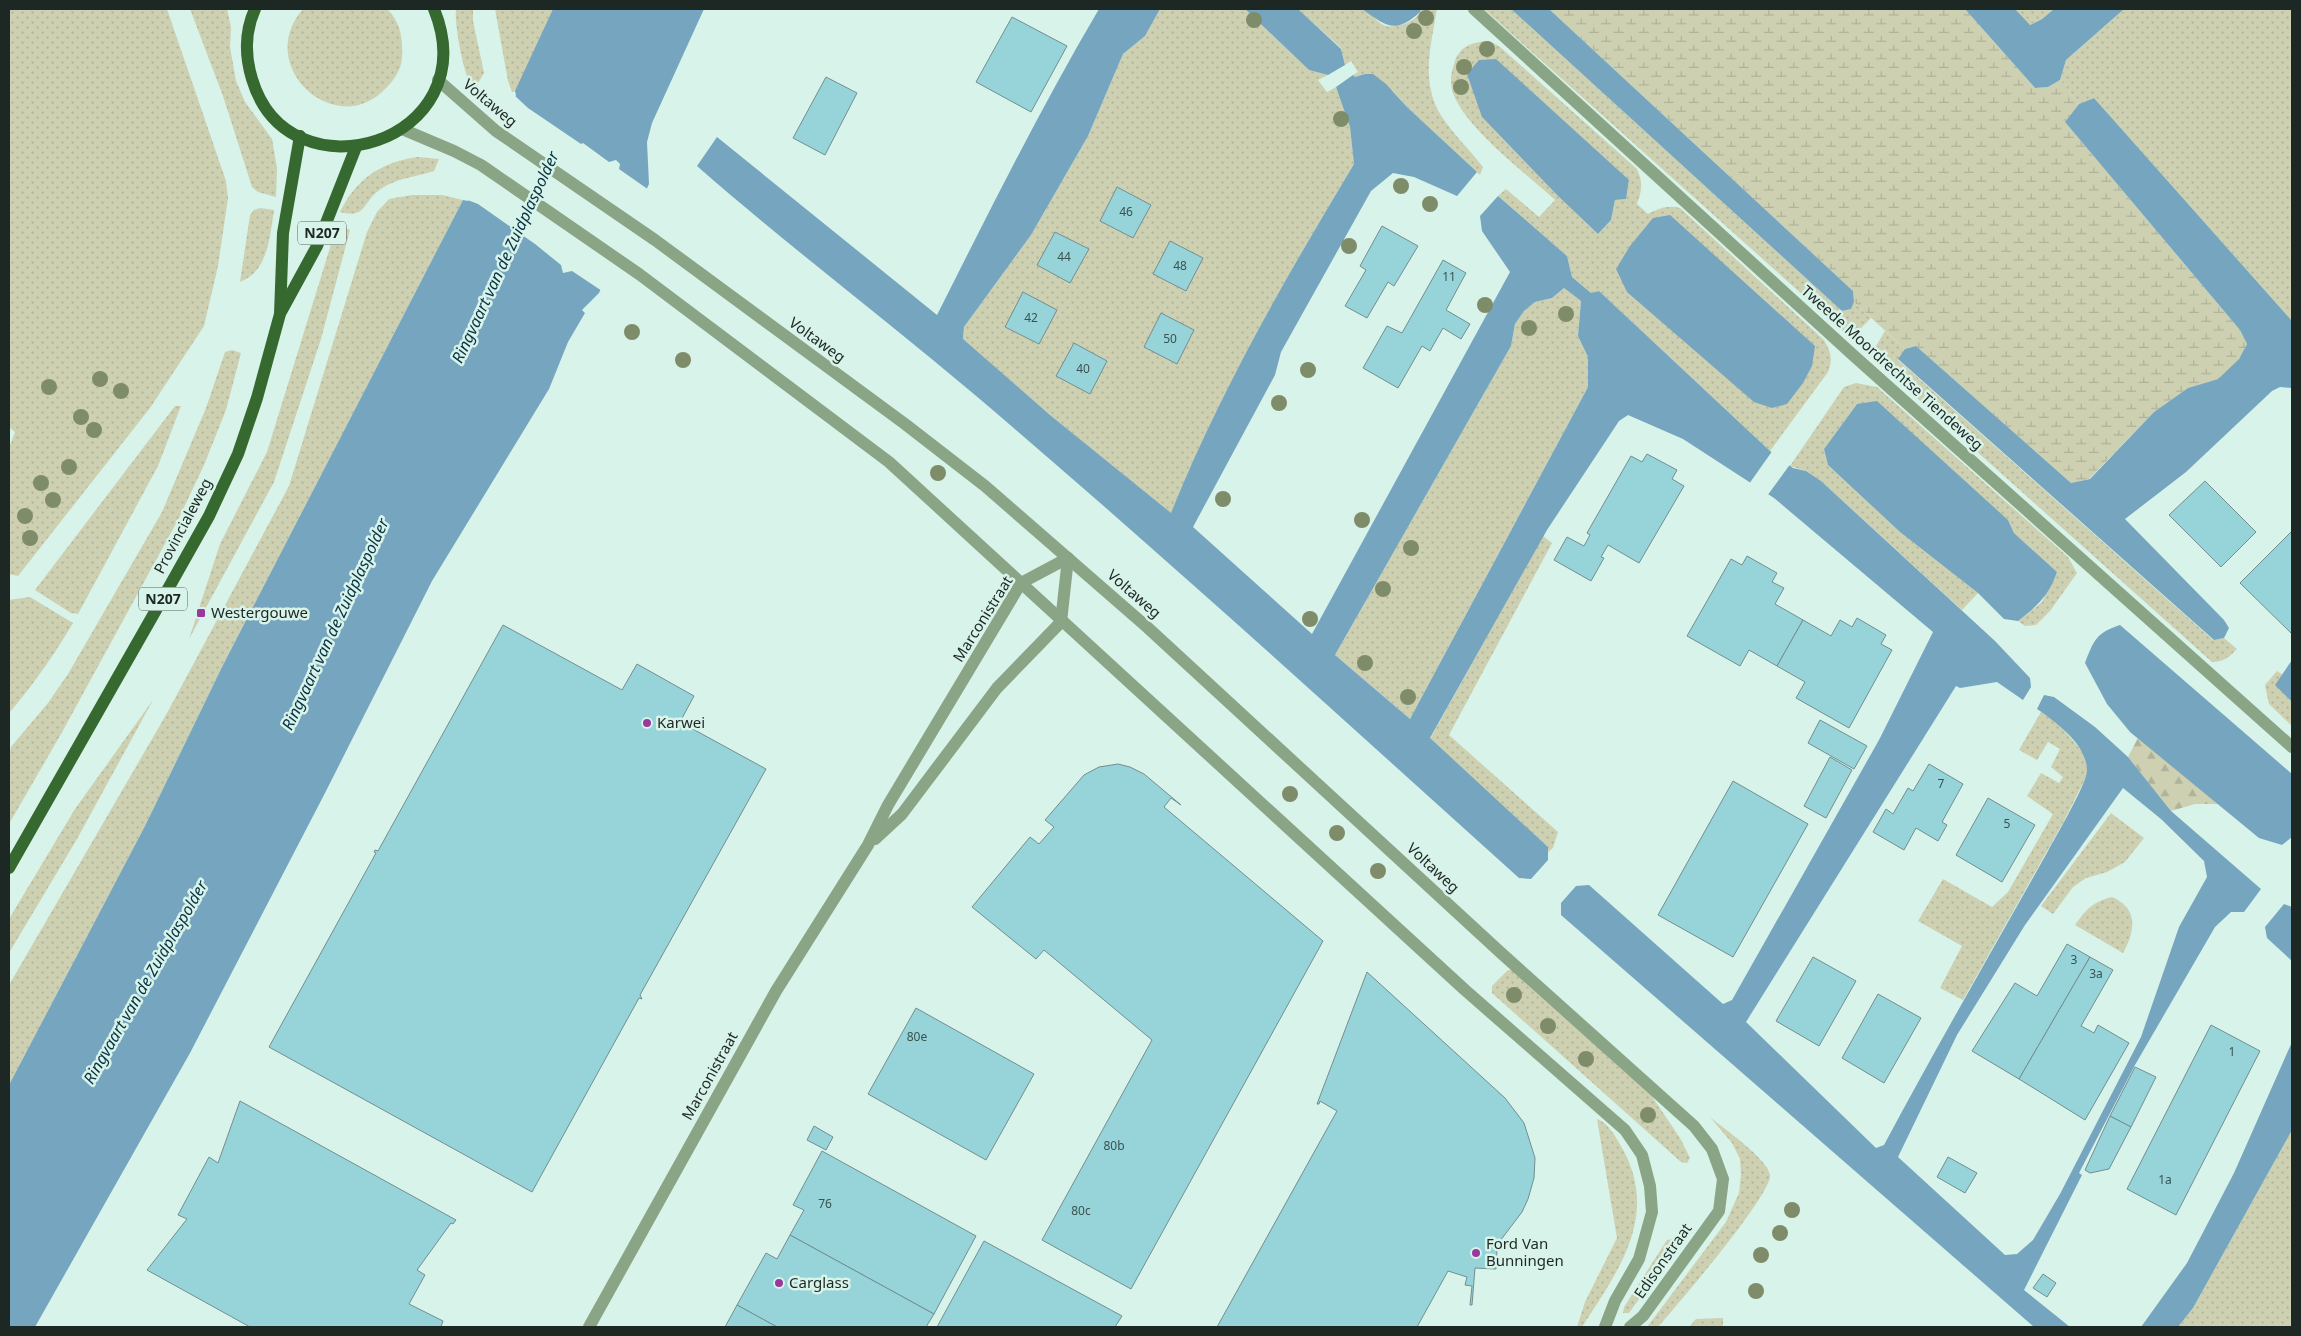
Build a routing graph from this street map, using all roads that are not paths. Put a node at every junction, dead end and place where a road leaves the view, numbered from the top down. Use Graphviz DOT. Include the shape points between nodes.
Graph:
graph roads {
  1 [pos="255,9"];
  2 [pos="434,9"];
  3 [pos="1474,9"];
  4 [pos="438,80"];
  5 [pos="402,129"];
  6 [pos="300,136"];
  7 [pos="356,147"];
  8 [pos="280,314"];
  9 [pos="1068,558"];
  10 [pos="1021,583"];
  11 [pos="1062,622"];
  12 [pos="2292,746"];
  13 [pos="868,845"];
  14 [pos="9,868"];
  15 [pos="1718,1210"];
  16 [pos="589,1327"];
  17 [pos="1605,1327"];
  18 [pos="1630,1327"];
  1 -- 6 [label="main road" via="247,42 253,84 277,120"];
  2 -- 4 [label="main road" via="442,36 442,66"];
  3 -- 12 [label="street, Tweede Moordrechtse Tiendeweg" via="1853,355"];
  4 -- 5 [label="main road" via="424,107"];
  4 -- 9 [label="street, Voltaweg" via="496,131 655,240 905,424 985,486"];
  5 -- 7 [label="main road"];
  5 -- 10 [label="street" via="480,165 639,274 889,462"];
  6 -- 7 [label="main road" via="328,146"];
  6 -- 8 [label="main road, Provincialeweg / N207" via="283,233"];
  7 -- 8 [label="main road, Provincialeweg / N207" via="317,246"];
  8 -- 14 [label="main road, Provincialeweg / N207" via="238,454 209,516"];
  9 -- 10 [label="street, Marconistraat"];
  9 -- 11 [label="street"];
  9 -- 15 [label="street, Voltaweg" via="1694,1126 1712,1149 1723,1179"];
  10 -- 11 [label="street"];
  10 -- 13 [label="street, Marconistraat" via="888,805"];
  11 -- 13 [label="street, Marconistraat" via="996,688 902,814"];
  11 -- 17 [label="street, Edisonstraat" via="1465,990 1625,1130 1642,1154 1652,1212 1639,1260 1615,1301"];
  13 -- 16 [label="street, Marconistraat" via="776,991"];
  15 -- 18 [label="street, Edisonstraat" via="1643,1316"];
}
